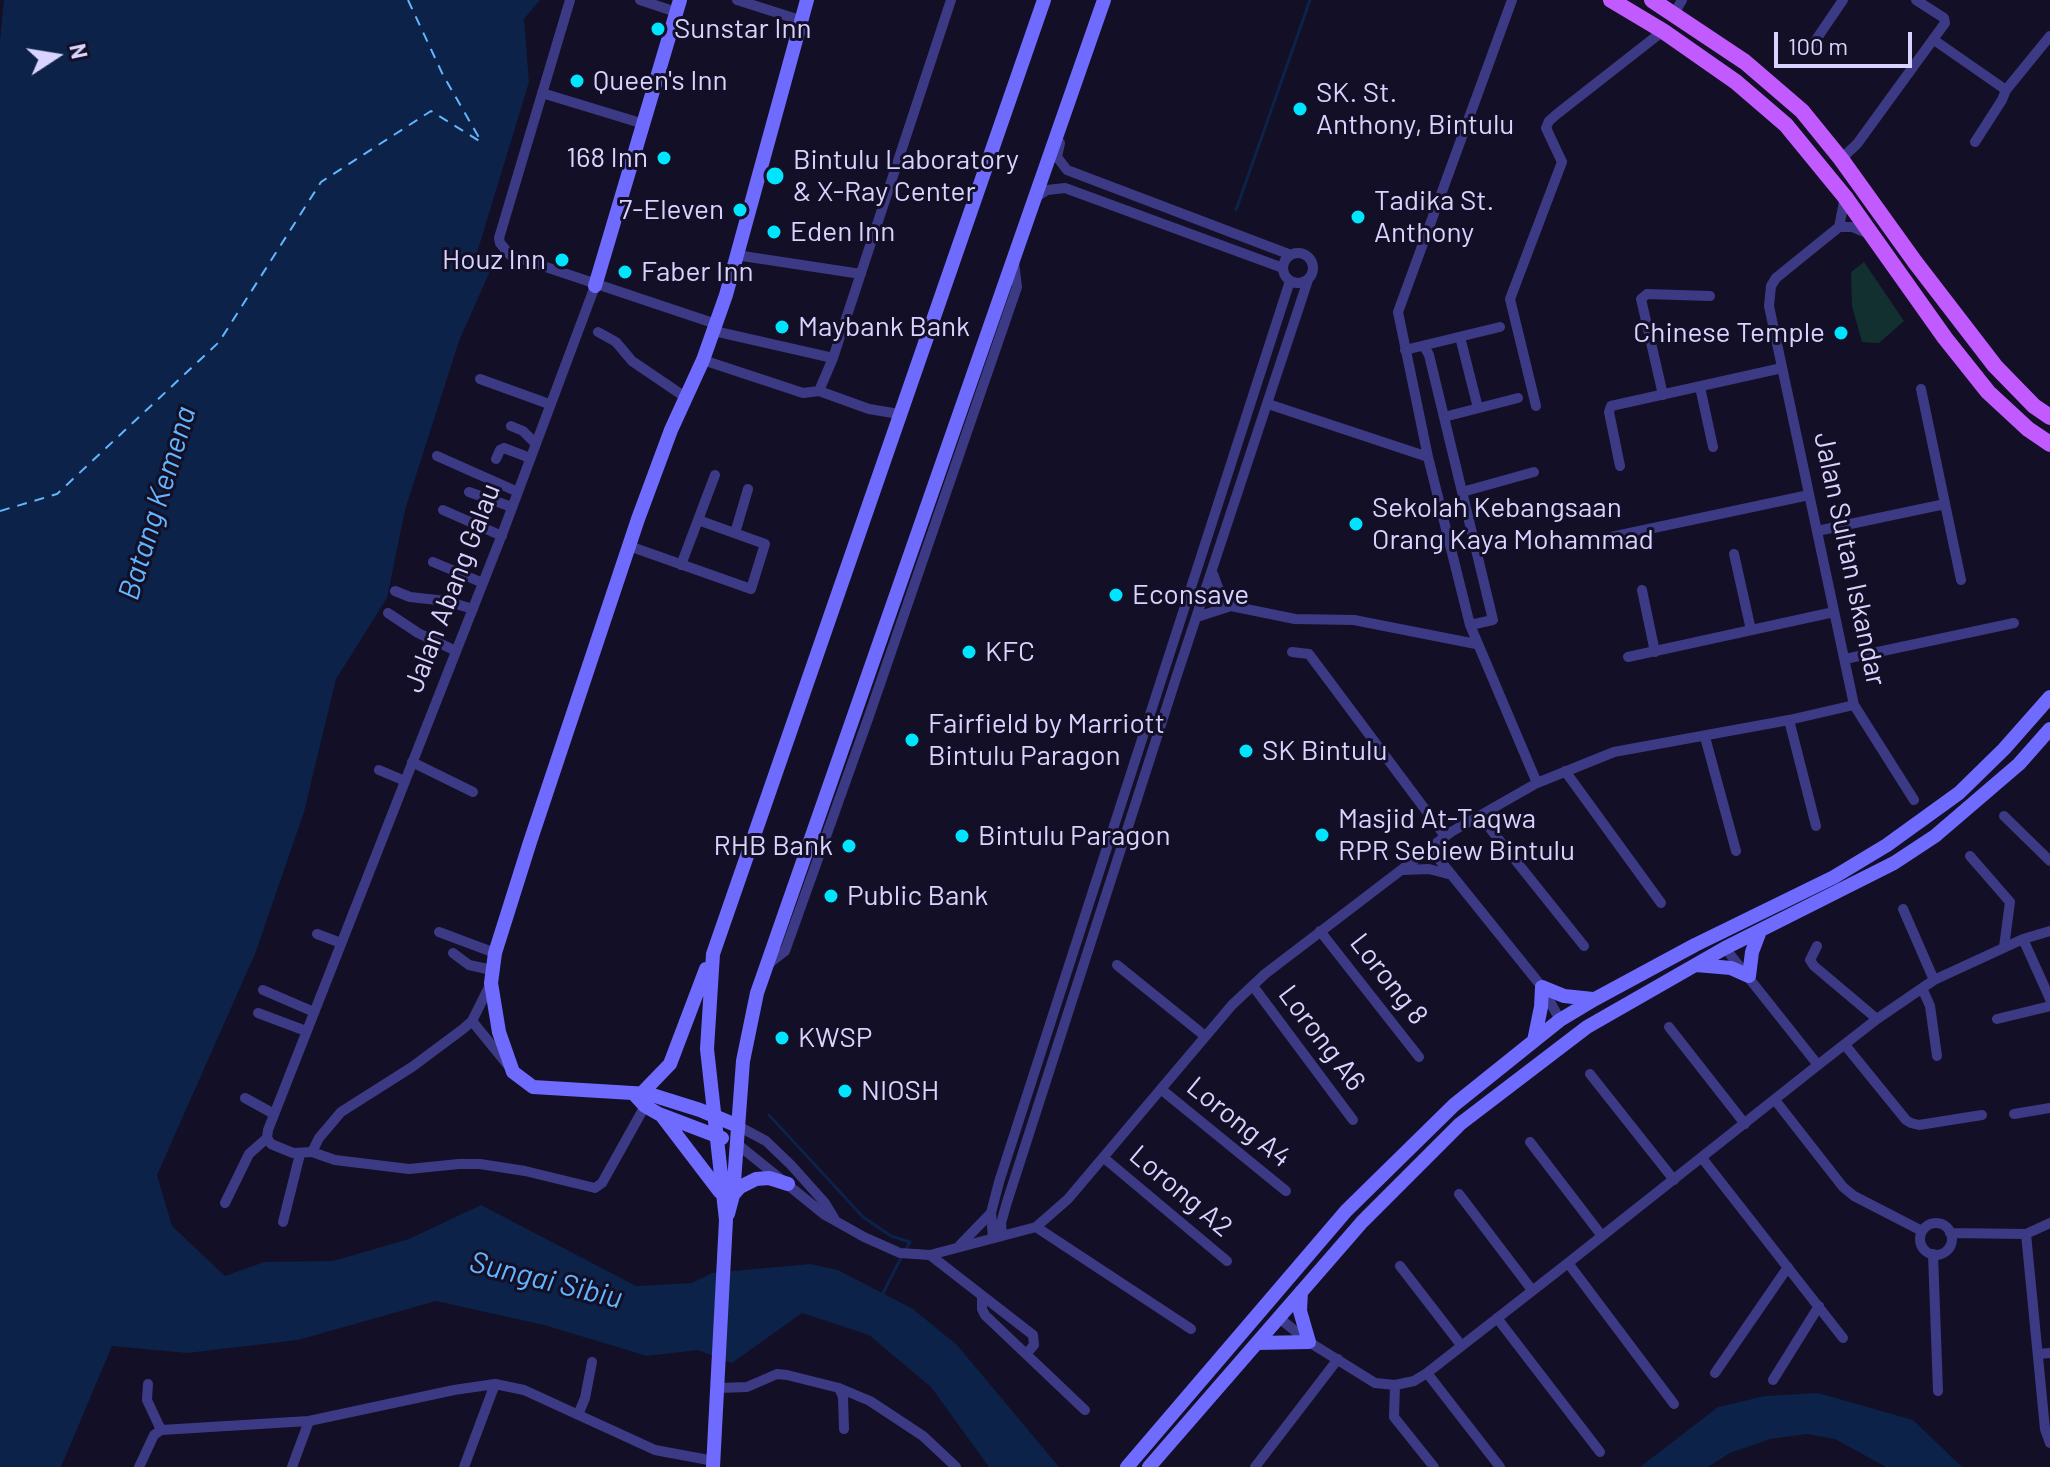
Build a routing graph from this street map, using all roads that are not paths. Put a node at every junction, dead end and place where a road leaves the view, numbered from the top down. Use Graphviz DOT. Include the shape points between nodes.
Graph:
graph roads {
  1 [pos="570,0"];
  2 [pos="640,0"];
  3 [pos="737,0"];
  4 [pos="807,0"];
  5 [pos="951,0"];
  6 [pos="1044,0"];
  7 [pos="1104,0"];
  8 [pos="1512,0"];
  9 [pos="1611,0"];
  10 [pos="1652,0"];
  11 [pos="1843,0"];
  12 [pos="1916,0"];
  13 [pos="678,6"];
  14 [pos="1678,7"];
  15 [pos="800,20"];
  16 [pos="1663,31"];
  17 [pos="2050,36"];
  18 [pos="1934,40"];
  19 [pos="1809,50"];
  20 [pos="1074,87"];
  21 [pos="2006,90"];
  22 [pos="542,93"];
  23 [pos="644,124"];
  24 [pos="1975,142"];
  25 [pos="1841,159"];
  26 [pos="1036,197"];
  27 [pos="1845,197"];
  28 [pos="1839,227"];
  29 [pos="1874,237"];
  30 [pos="736,255"];
  31 [pos="1291,255"];
  32 [pos="1283,268"];
  33 [pos="861,274"];
  34 [pos="1308,280"];
  35 [pos="1290,281"];
  36 [pos="595,286"];
  37 [pos="1710,296"];
  38 [pos="1500,327"];
  39 [pos="715,328"];
  40 [pos="598,332"];
  41 [pos="1460,337"];
  42 [pos="1424,346"];
  43 [pos="1405,350"];
  44 [pos="833,358"];
  45 [pos="703,360"];
  46 [pos="1782,368"];
  47 [pos="480,379"];
  48 [pos="1700,387"];
  49 [pos="1921,389"];
  50 [pos="819,391"];
  51 [pos="1663,395"];
  52 [pos="685,397"];
  53 [pos="1518,398"];
  54 [pos="549,404"];
  55 [pos="1268,404"];
  56 [pos="1536,406"];
  57 [pos="1478,408"];
  58 [pos="899,414"];
  59 [pos="1444,417"];
  60 [pos="2050,417"];
  61 [pos="511,426"];
  62 [pos="535,443"];
  63 [pos="2050,444"];
  64 [pos="1713,447"];
  65 [pos="437,456"];
  66 [pos="1428,457"];
  67 [pos="530,458"];
  68 [pos="496,459"];
  69 [pos="1620,466"];
  70 [pos="1534,472"];
  71 [pos="715,475"];
  72 [pos="748,489"];
  73 [pos="469,492"];
  74 [pos="518,492"];
  75 [pos="1462,492"];
  76 [pos="1809,495"];
  77 [pos="1945,504"];
  78 [pos="512,507"];
  79 [pos="443,510"];
  80 [pos="698,520"];
  81 [pos="1817,531"];
  82 [pos="735,533"];
  83 [pos="502,536"];
  84 [pos="1611,537"];
  85 [pos="629,546"];
  86 [pos="1734,554"];
  87 [pos="433,562"];
  88 [pos="681,565"];
  89 [pos="1197,569"];
  90 [pos="1212,573"];
  91 [pos="1961,580"];
  92 [pos="483,583"];
  93 [pos="1642,590"];
  94 [pos="395,591"];
  95 [pos="1231,606"];
  96 [pos="473,609"];
  97 [pos="1834,612"];
  98 [pos="388,613"];
  99 [pos="1196,618"];
  100 [pos="2014,623"];
  101 [pos="1470,625"];
  102 [pos="1751,630"];
  103 [pos="1476,644"];
  104 [pos="456,651"];
  105 [pos="1292,652"];
  106 [pos="1655,652"];
  107 [pos="1628,657"];
  108 [pos="1845,659"];
  109 [pos="1162,679"];
  110 [pos="2050,697"];
  111 [pos="1854,705"];
  112 [pos="1789,720"];
  113 [pos="2050,729"];
  114 [pos="1705,737"];
  115 [pos="412,762"];
  116 [pos="379,770"];
  117 [pos="1565,771"];
  118 [pos="405,781"];
  119 [pos="1537,783"];
  120 [pos="473,792"];
  121 [pos="1914,800"];
  122 [pos="1480,816"];
  123 [pos="2004,816"];
  124 [pos="1816,826"];
  125 [pos="1445,836"];
  126 [pos="1430,848"];
  127 [pos="1736,851"];
  128 [pos="1970,856"];
  129 [pos="2050,861"];
  130 [pos="1401,870"];
  131 [pos="1452,875"];
  132 [pos="1661,903"];
  133 [pos="1903,909"];
  134 [pos="1320,931"];
  135 [pos="1760,931"];
  136 [pos="2050,931"];
  137 [pos="439,932"];
  138 [pos="317,934"];
  139 [pos="2023,939"];
  140 [pos="341,943"];
  141 [pos="1695,945"];
  142 [pos="1584,946"];
  143 [pos="1817,946"];
  144 [pos="2004,947"];
  145 [pos="1725,948"];
  146 [pos="453,953"];
  147 [pos="495,953"];
  148 [pos="713,954"];
  149 [pos="1117,965"];
  150 [pos="1696,965"];
  151 [pos="1749,976"];
  152 [pos="492,977"];
  153 [pos="1934,980"];
  154 [pos="1253,986"];
  155 [pos="1542,987"];
  156 [pos="1922,988"];
  157 [pos="263,990"];
  158 [pos="1595,999"];
  159 [pos="2050,999"];
  160 [pos="2050,1006"];
  161 [pos="314,1012"];
  162 [pos="258,1013"];
  163 [pos="1877,1019"];
  164 [pos="1997,1019"];
  165 [pos="1560,1020"];
  166 [pos="472,1021"];
  167 [pos="1669,1027"];
  168 [pos="306,1031"];
  169 [pos="1205,1036"];
  170 [pos="1534,1041"];
  171 [pos="1845,1045"];
  172 [pos="1937,1056"];
  173 [pos="1419,1057"];
  174 [pos="1818,1065"];
  175 [pos="1529,1068"];
  176 [pos="513,1072"];
  177 [pos="1590,1074"];
  178 [pos="1162,1090"];
  179 [pos="245,1098"];
  180 [pos="640,1098"];
  181 [pos="1775,1100"];
  182 [pos="2050,1108"];
  183 [pos="274,1114"];
  184 [pos="659,1114"];
  185 [pos="2014,1114"];
  186 [pos="1982,1115"];
  187 [pos="715,1116"];
  188 [pos="1353,1120"];
  189 [pos="1745,1124"];
  190 [pos="738,1126"];
  191 [pos="717,1136"];
  192 [pos="267,1138"];
  193 [pos="1530,1142"];
  194 [pos="736,1143"];
  195 [pos="306,1153"];
  196 [pos="1104,1158"];
  197 [pos="1702,1158"];
  198 [pos="1674,1180"];
  199 [pos="788,1184"];
  200 [pos="1286,1191"];
  201 [pos="1459,1194"];
  202 [pos="728,1197"];
  203 [pos="1007,1202"];
  204 [pos="225,1203"];
  205 [pos="991,1213"];
  206 [pos="835,1220"];
  207 [pos="283,1222"];
  208 [pos="2050,1223"];
  209 [pos="1036,1227"];
  210 [pos="1922,1231"];
  211 [pos="1017,1232"];
  212 [pos="1950,1233"];
  213 [pos="2026,1234"];
  214 [pos="1602,1236"];
  215 [pos="998,1237"];
  216 [pos="959,1247"];
  217 [pos="1933,1254"];
  218 [pos="930,1255"];
  219 [pos="1227,1261"];
  220 [pos="1568,1263"];
  221 [pos="1400,1266"];
  222 [pos="1788,1267"];
  223 [pos="1287,1281"];
  224 [pos="1532,1290"];
  225 [pos="1301,1291"];
  226 [pos="982,1297"];
  227 [pos="1819,1306"];
  228 [pos="1003,1311"];
  229 [pos="1279,1318"];
  230 [pos="1497,1318"];
  231 [pos="994,1323"];
  232 [pos="1191,1329"];
  233 [pos="1843,1338"];
  234 [pos="1309,1342"];
  235 [pos="1257,1343"];
  236 [pos="1461,1345"];
  237 [pos="1027,1353"];
  238 [pos="2050,1353"];
  239 [pos="2038,1354"];
  240 [pos="1338,1359"];
  241 [pos="592,1362"];
  242 [pos="1427,1373"];
  243 [pos="1715,1373"];
  244 [pos="1773,1380"];
  245 [pos="148,1384"];
  246 [pos="495,1384"];
  247 [pos="1395,1385"];
  248 [pos="719,1388"];
  249 [pos="839,1388"];
  250 [pos="1938,1391"];
  251 [pos="1674,1404"];
  252 [pos="1085,1410"];
  253 [pos="578,1415"];
  254 [pos="309,1421"];
  255 [pos="844,1429"];
  256 [pos="161,1430"];
  257 [pos="2050,1443"];
  258 [pos="1600,1452"];
  259 [pos="713,1464"];
  260 [pos="139,1467"];
  261 [pos="292,1467"];
  262 [pos="464,1467"];
  263 [pos="956,1467"];
  264 [pos="1127,1467"];
  265 [pos="1149,1467"];
  266 [pos="1255,1467"];
  267 [pos="1434,1467"];
  268 [pos="1500,1467"];
  1 -- 22 [label="street"];
  2 -- 13 [label="street"];
  3 -- 15 [label="street"];
  4 -- 15 [label="street"];
  5 -- 33 [label="street"];
  6 -- 58 [label="street"];
  7 -- 20 [label="street"];
  8 -- 43 [label="street" via="1400,307"];
  9 -- 16 [label="main road"];
  10 -- 14 [label="main road"];
  11 -- 19 [label="street"];
  12 -- 18 [label="street" via="1945,20"];
  13 -- 23 [label="street, Jalan Abang Galau"];
  14 -- 25 [label="main road" via="1802,111"];
  15 -- 30 [label="street"];
  16 -- 27 [label="main road" via="1786,125"];
  16 -- 56 [label="street" via="1546,128 1562,162 1510,299"];
  17 -- 21 [label="street"];
  18 -- 21 [label="street"];
  18 -- 25 [label="street"];
  20 -- 26 [label="street"];
  20 -- 31 [label="street" via="1057,154 1067,170"];
  21 -- 24 [label="street"];
  22 -- 23 [label="street"];
  22 -- 36 [label="street" via="500,243 510,255"];
  23 -- 36 [label="street, Jalan Abang Galau"];
  25 -- 60 [label="main road" via="1985,354"];
  26 -- 32 [label="street" via="1065,188"];
  26 -- 190 [label="street" via="757,993 743,1061"];
  27 -- 28 [label="street"];
  27 -- 29 [label="main road"];
  28 -- 29 [label="street" via="1862,229"];
  28 -- 46 [label="street, Jalan Sultan Iskandar" via="1771,286 1769,306"];
  29 -- 63 [label="main road" via="1988,392"];
  30 -- 33 [label="street"];
  30 -- 39 [label="street"];
  31 -- 32 [label="street"];
  31 -- 34 [label="street" via="1310,258 1313,272"];
  32 -- 35 [label="street"];
  33 -- 44 [label="street"];
  34 -- 35 [label="street"];
  34 -- 55 [label="street"];
  35 -- 89 [label="street"];
  36 -- 39 [label="street"];
  36 -- 54 [label="street, Jalan Abang Galau"];
  37 -- 51 [label="street" via="1647,294 1641,299"];
  38 -- 41 [label="street"];
  39 -- 44 [label="street"];
  39 -- 45 [label="street"];
  40 -- 52 [label="street"];
  41 -- 42 [label="street"];
  41 -- 57 [label="street"];
  42 -- 43 [label="street"];
  42 -- 59 [label="street"];
  43 -- 66 [label="street"];
  44 -- 50 [label="street"];
  45 -- 50 [label="street" via="803,393"];
  45 -- 52 [label="street"];
  46 -- 48 [label="street"];
  46 -- 76 [label="street, Jalan Sultan Iskandar"];
  47 -- 54 [label="street"];
  48 -- 51 [label="street"];
  48 -- 64 [label="street"];
  49 -- 77 [label="street"];
  50 -- 58 [label="street"];
  51 -- 69 [label="street" via="1610,407"];
  52 -- 85 [label="street"];
  53 -- 57 [label="street"];
  54 -- 62 [label="street, Jalan Abang Galau"];
  55 -- 66 [label="street"];
  55 -- 90 [label="street"];
  57 -- 59 [label="street"];
  58 -- 148 [label="street"];
  59 -- 75 [label="street"];
  61 -- 62 [label="street"];
  62 -- 67 [label="street, Jalan Abang Galau"];
  65 -- 74 [label="street"];
  66 -- 101 [label="street"];
  67 -- 68 [label="street" via="504,448"];
  67 -- 74 [label="street, Jalan Abang Galau"];
  70 -- 75 [label="street"];
  71 -- 80 [label="street"];
  72 -- 82 [label="street"];
  73 -- 78 [label="street"];
  74 -- 78 [label="street, Jalan Abang Galau"];
  75 -- 101 [label="street" via="1493,620"];
  76 -- 81 [label="street, Jalan Sultan Iskandar"];
  76 -- 84 [label="street"];
  77 -- 81 [label="street"];
  77 -- 91 [label="street"];
  78 -- 83 [label="street, Jalan Abang Galau"];
  79 -- 83 [label="street"];
  80 -- 82 [label="street"];
  80 -- 88 [label="street"];
  81 -- 97 [label="street, Jalan Sultan Iskandar"];
  82 -- 88 [label="street" via="765,544 751,589"];
  83 -- 92 [label="street, Jalan Abang Galau"];
  85 -- 88 [label="street"];
  85 -- 147 [label="street"];
  86 -- 102 [label="street"];
  87 -- 92 [label="street"];
  89 -- 90 [label="street"];
  89 -- 109 [label="street"];
  90 -- 95 [label="street"];
  90 -- 99 [label="street"];
  92 -- 96 [label="street, Jalan Abang Galau"];
  93 -- 106 [label="street"];
  94 -- 96 [label="street"];
  95 -- 99 [label="street"];
  95 -- 103 [label="street" via="1283,618 1354,620"];
  96 -- 104 [label="street, Jalan Abang Galau"];
  97 -- 102 [label="street"];
  97 -- 108 [label="street, Jalan Sultan Iskandar"];
  98 -- 104 [label="street"];
  99 -- 109 [label="street" via="1170,677"];
  99 -- 203 [label="street"];
  100 -- 108 [label="street"];
  101 -- 103 [label="street"];
  102 -- 106 [label="street"];
  103 -- 119 [label="street"];
  104 -- 115 [label="street, Jalan Abang Galau"];
  105 -- 125 [label="street" via="1309,654"];
  106 -- 107 [label="street"];
  108 -- 111 [label="street, Jalan Sultan Iskandar"];
  109 -- 205 [label="street"];
  110 -- 141 [label="street" via="1959,793 1887,845"];
  111 -- 112 [label="street, Jalan Sultan Iskandar"];
  111 -- 121 [label="street"];
  112 -- 114 [label="street, Jalan Sultan Iskandar"];
  112 -- 124 [label="street"];
  113 -- 135 [label="street" via="2019,764 1935,836 1894,863"];
  114 -- 117 [label="street, Jalan Sultan Iskandar" via="1614,752"];
  114 -- 127 [label="street"];
  115 -- 118 [label="street, Jalan Abang Galau"];
  115 -- 120 [label="street"];
  116 -- 118 [label="street"];
  117 -- 119 [label="street, Jalan Sultan Iskandar"];
  117 -- 132 [label="street"];
  118 -- 140 [label="street, Jalan Abang Galau"];
  119 -- 122 [label="street, Jalan Sultan Iskandar"];
  122 -- 125 [label="street, Jalan Sultan Iskandar"];
  122 -- 142 [label="street"];
  123 -- 129 [label="street"];
  125 -- 126 [label="street, Jalan Sultan Iskandar"];
  126 -- 130 [label="street, Jalan Sultan Iskandar"];
  126 -- 131 [label="street"];
  128 -- 144 [label="street" via="2010,902"];
  130 -- 131 [label="street"];
  130 -- 134 [label="street, Jalan Sultan Iskandar"];
  131 -- 155 [label="street"];
  133 -- 153 [label="street"];
  134 -- 154 [label="street, Jalan Sultan Iskandar"];
  134 -- 173 [label="street, Lorong 8"];
  135 -- 145 [label="street"];
  135 -- 151 [label="street"];
  136 -- 139 [label="street"];
  137 -- 147 [label="street"];
  138 -- 140 [label="street"];
  139 -- 144 [label="street"];
  139 -- 159 [label="street"];
  140 -- 161 [label="street, Jalan Abang Galau"];
  141 -- 145 [label="street"];
  141 -- 158 [label="street"];
  143 -- 163 [label="street" via="1810,960 1814,966"];
  144 -- 153 [label="street"];
  145 -- 150 [label="street"];
  145 -- 151 [label="street"];
  146 -- 152 [label="street"];
  147 -- 152 [label="street"];
  148 -- 180 [label="street" via="670,1064"];
  148 -- 187 [label="street" via="707,1049"];
  149 -- 169 [label="street"];
  150 -- 151 [label="street" via="1731,968"];
  150 -- 175 [label="street" via="1587,1027"];
  151 -- 174 [label="street"];
  152 -- 166 [label="street"];
  152 -- 176 [label="street" via="499,1032"];
  153 -- 156 [label="street"];
  154 -- 169 [label="street, Jalan Sultan Iskandar"];
  154 -- 188 [label="street, Lorong A6"];
  155 -- 158 [label="street"];
  155 -- 165 [label="street"];
  155 -- 170 [label="street"];
  156 -- 163 [label="street"];
  156 -- 172 [label="street"];
  157 -- 161 [label="street"];
  158 -- 165 [label="street"];
  160 -- 164 [label="street"];
  161 -- 168 [label="street, Jalan Abang Galau"];
  162 -- 168 [label="street"];
  163 -- 171 [label="street"];
  165 -- 170 [label="street"];
  165 -- 175 [label="street" via="1556,1034 1533,1056"];
  166 -- 176 [label="street"];
  166 -- 195 [label="street" via="341,1112"];
  167 -- 189 [label="street"];
  168 -- 183 [label="street, Jalan Abang Galau"];
  169 -- 178 [label="street, Jalan Sultan Iskandar"];
  170 -- 223 [label="street" via="1426,1132 1346,1211"];
  171 -- 174 [label="street"];
  171 -- 186 [label="street" via="1911,1123"];
  174 -- 181 [label="street"];
  175 -- 225 [label="street" via="1437,1145"];
  176 -- 180 [label="street" via="533,1087"];
  177 -- 198 [label="street"];
  178 -- 196 [label="street, Jalan Sultan Iskandar"];
  178 -- 200 [label="street, Lorong A4"];
  179 -- 183 [label="street"];
  180 -- 184 [label="street"];
  180 -- 187 [label="street"];
  180 -- 195 [label="street" via="615,1162 595,1188 480,1164 409,1169"];
  181 -- 189 [label="street"];
  181 -- 210 [label="street" via="1843,1187"];
  182 -- 185 [label="street"];
  183 -- 192 [label="street, Jalan Abang Galau"];
  184 -- 191 [label="street"];
  184 -- 202 [label="street"];
  187 -- 190 [label="street"];
  187 -- 191 [label="street"];
  189 -- 197 [label="street"];
  190 -- 194 [label="street"];
  190 -- 206 [label="street" via="766,1141 791,1165"];
  191 -- 194 [label="street"];
  191 -- 202 [label="street"];
  192 -- 195 [label="street" via="271,1144"];
  192 -- 204 [label="street" via="249,1154"];
  193 -- 214 [label="street"];
  194 -- 199 [label="street"];
  194 -- 202 [label="street"];
  195 -- 207 [label="street"];
  196 -- 209 [label="street, Jalan Sultan Iskandar"];
  196 -- 219 [label="street, Lorong A2"];
  197 -- 198 [label="street"];
  197 -- 222 [label="street"];
  198 -- 214 [label="street"];
  199 -- 202 [label="street" via="756,1179"];
  199 -- 206 [label="street"];
  201 -- 224 [label="street"];
  202 -- 248 [label="street"];
  203 -- 211 [label="street"];
  203 -- 215 [label="street"];
  205 -- 215 [label="street"];
  205 -- 216 [label="street"];
  206 -- 218 [label="street" via="906,1254"];
  208 -- 213 [label="street"];
  209 -- 211 [label="street"];
  209 -- 232 [label="street"];
  210 -- 212 [label="street" via="1937,1223"];
  210 -- 217 [label="street" via="1922,1245"];
  211 -- 215 [label="street"];
  212 -- 213 [label="street"];
  212 -- 217 [label="street" via="1948,1249"];
  213 -- 239 [label="street"];
  214 -- 220 [label="street"];
  215 -- 216 [label="street"];
  216 -- 218 [label="street"];
  217 -- 250 [label="street"];
  218 -- 226 [label="street"];
  220 -- 224 [label="street"];
  220 -- 251 [label="street"];
  221 -- 236 [label="street"];
  222 -- 227 [label="street"];
  222 -- 243 [label="street"];
  223 -- 229 [label="street" via="1276,1304"];
  223 -- 264 [label="street"];
  224 -- 230 [label="street"];
  225 -- 229 [label="street"];
  225 -- 234 [label="street" via="1300,1311"];
  226 -- 228 [label="street"];
  226 -- 231 [label="street" via="982,1309"];
  227 -- 233 [label="street"];
  227 -- 244 [label="street"];
  228 -- 231 [label="street"];
  228 -- 237 [label="street" via="1033,1335 1034,1345"];
  229 -- 234 [label="street"];
  229 -- 235 [label="street"];
  230 -- 236 [label="street"];
  230 -- 258 [label="street"];
  231 -- 237 [label="street"];
  234 -- 235 [label="street"];
  234 -- 240 [label="street"];
  235 -- 265 [label="street"];
  236 -- 242 [label="street"];
  237 -- 252 [label="street"];
  238 -- 239 [label="street"];
  239 -- 257 [label="street"];
  240 -- 247 [label="street" via="1375,1383"];
  240 -- 266 [label="street"];
  241 -- 253 [label="street"];
  242 -- 247 [label="street"];
  242 -- 268 [label="street"];
  245 -- 256 [label="street" via="147,1400"];
  246 -- 253 [label="street" via="524,1390"];
  246 -- 254 [label="street"];
  246 -- 262 [label="street"];
  247 -- 267 [label="street" via="1394,1417"];
  248 -- 249 [label="street" via="747,1387 777,1374"];
  248 -- 259 [label="street"];
  249 -- 255 [label="street"];
  249 -- 263 [label="street" via="870,1401 923,1436"];
  253 -- 259 [label="street" via="655,1450"];
  254 -- 256 [label="street"];
  254 -- 261 [label="street"];
  256 -- 260 [label="street"];
}
